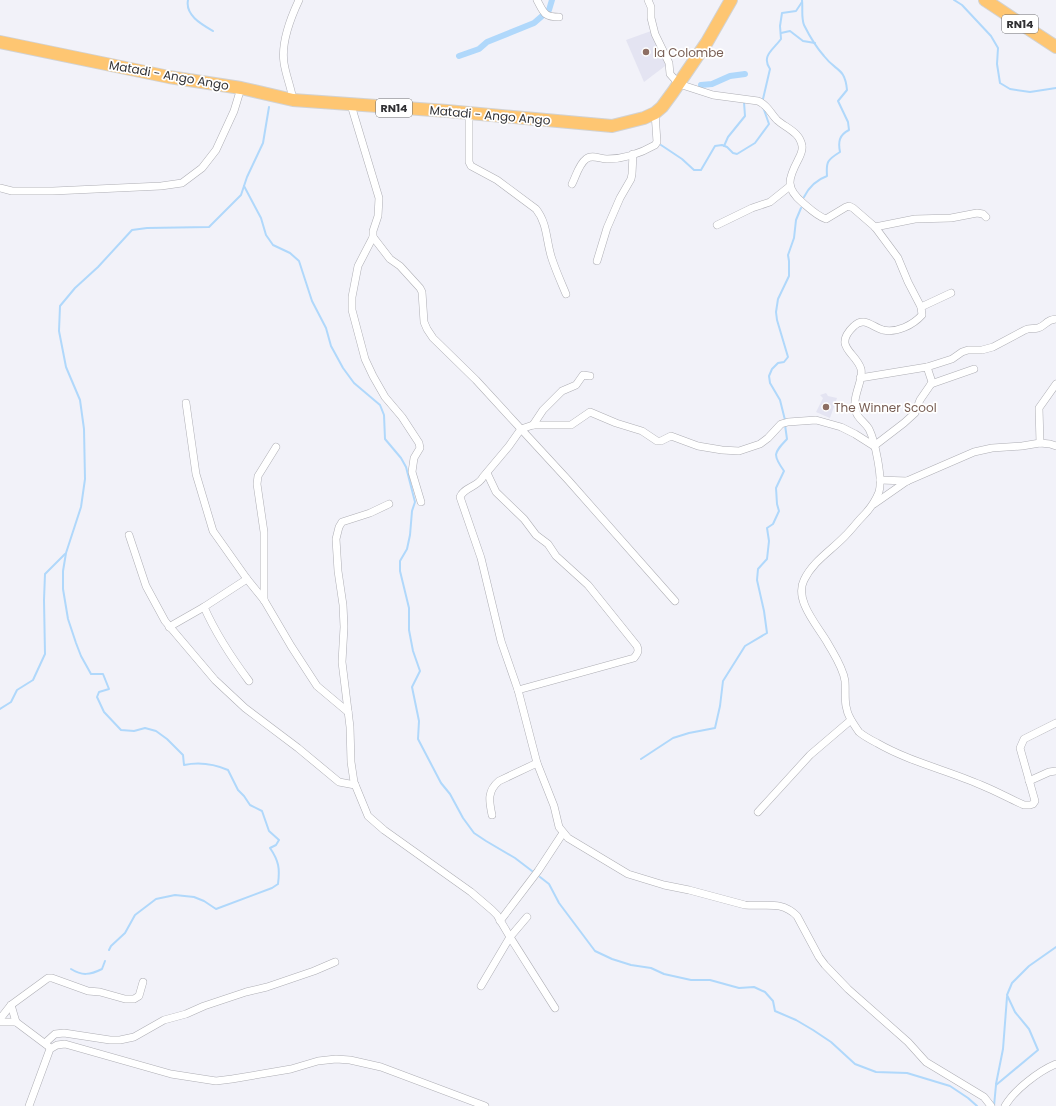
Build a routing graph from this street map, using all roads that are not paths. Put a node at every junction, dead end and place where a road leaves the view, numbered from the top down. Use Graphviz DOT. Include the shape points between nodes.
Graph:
graph roads {
  1 [pos="299,0"];
  2 [pos="537,0"];
  3 [pos="648,0"];
  4 [pos="731,0"];
  5 [pos="984,0"];
  6 [pos="559,17"];
  7 [pos="0,42"];
  8 [pos="1056,47"];
  9 [pos="679,84"];
  10 [pos="241,88"];
  11 [pos="293,100"];
  12 [pos="351,105"];
  13 [pos="470,113"];
  14 [pos="654,113"];
  15 [pos="633,154"];
  16 [pos="572,184"];
  17 [pos="790,186"];
  18 [pos="0,188"];
  19 [pos="986,217"];
  20 [pos="716,225"];
  21 [pos="875,228"];
  22 [pos="373,237"];
  23 [pos="597,261"];
  24 [pos="951,293"];
  25 [pos="566,294"];
  26 [pos="921,307"];
  27 [pos="1056,319"];
  28 [pos="927,367"];
  29 [pos="974,369"];
  30 [pos="590,376"];
  31 [pos="860,378"];
  32 [pos="931,384"];
  33 [pos="1056,384"];
  34 [pos="186,403"];
  35 [pos="533,425"];
  36 [pos="521,429"];
  37 [pos="1040,443"];
  38 [pos="874,446"];
  39 [pos="1056,446"];
  40 [pos="276,447"];
  41 [pos="487,473"];
  42 [pos="880,480"];
  43 [pos="908,481"];
  44 [pos="421,502"];
  45 [pos="389,504"];
  46 [pos="873,504"];
  47 [pos="129,535"];
  48 [pos="247,579"];
  49 [pos="264,600"];
  50 [pos="675,601"];
  51 [pos="204,607"];
  52 [pos="170,627"];
  53 [pos="249,681"];
  54 [pos="518,690"];
  55 [pos="348,712"];
  56 [pos="851,720"];
  57 [pos="1056,723"];
  58 [pos="537,763"];
  59 [pos="1056,771"];
  60 [pos="1029,781"];
  61 [pos="355,785"];
  62 [pos="758,812"];
  63 [pos="492,815"];
  64 [pos="563,832"];
  65 [pos="527,917"];
  66 [pos="500,921"];
  67 [pos="510,937"];
  68 [pos="335,962"];
  69 [pos="143,982"];
  70 [pos="481,986"];
  71 [pos="11,1005"];
  72 [pos="555,1008"];
  73 [pos="0,1019"];
  74 [pos="0,1022"];
  75 [pos="16,1022"];
  76 [pos="45,1043"];
  77 [pos="50,1049"];
  78 [pos="1056,1064"];
  79 [pos="29,1106"];
  80 [pos="485,1106"];
  81 [pos="991,1106"];
  82 [pos="1005,1106"];
  1 -- 11 [label="street" via="292,14 284,47 284,62"];
  2 -- 6 [label="street" via="545,15"];
  3 -- 9 [label="street" via="655,34 669,63 670,74"];
  4 -- 9 [label="highway, Matadi - Ango Ango / RN14"];
  5 -- 8 [label="highway, RN14"];
  7 -- 10 [label="highway, Matadi - Ango Ango / RN14" via="169,77"];
  9 -- 14 [label="highway, Matadi - Ango Ango / RN14" via="662,107"];
  9 -- 17 [label="street" via="713,95 758,100 764,103 775,118 798,136 802,145 802,153 789,179"];
  10 -- 11 [label="highway, Matadi - Ango Ango / RN14"];
  10 -- 18 [label="street" via="234,111 216,150 202,168 182,183 54,191 12,191"];
  11 -- 12 [label="highway, Matadi - Ango Ango / RN14"];
  12 -- 13 [label="highway, Matadi - Ango Ango / RN14"];
  12 -- 22 [label="street" via="379,198"];
  13 -- 14 [label="highway, Matadi - Ango Ango / RN14" via="612,126"];
  13 -- 25 [label="street" via="469,162 497,180 541,215 552,258"];
  14 -- 15 [label="street" via="656,142"];
  15 -- 16 [label="street" via="607,159 590,157 581,165"];
  15 -- 23 [label="street" via="631,179 607,228"];
  17 -- 20 [label="street" via="770,202"];
  17 -- 21 [label="street" via="792,193 799,200 821,217 826,218 849,206"];
  19 -- 21 [label="street" via="977,213 951,218 915,219"];
  21 -- 26 [label="street" via="900,262"];
  22 -- 36 [label="street" via="390,259 420,288 427,329"];
  22 -- 44 [label="street" via="358,266 352,310 365,359 373,376 419,443 420,448 414,458 412,472"];
  24 -- 26 [label="street"];
  26 -- 31 [label="street" via="922,315 908,326 886,330 864,321 854,326 847,334 846,348 861,367"];
  27 -- 28 [label="street" via="1047,321 1038,328 1029,328 993,347 968,350 952,359"];
  28 -- 31 [label="street"];
  28 -- 32 [label="street"];
  29 -- 32 [label="street"];
  30 -- 35 [label="street" via="583,375 574,387 562,391 543,410"];
  31 -- 38 [label="street" via="856,394 856,412 870,431"];
  32 -- 38 [label="street" via="914,413"];
  33 -- 37 [label="street" via="1039,408"];
  34 -- 48 [label="street" via="196,474 213,531"];
  35 -- 36 [label="street"];
  35 -- 38 [label="street" via="569,425 590,412 642,431 658,441 672,436 698,446 739,451 760,444 781,424 816,420 841,427"];
  36 -- 41 [label="street"];
  36 -- 50 [label="street"];
  37 -- 39 [label="street"];
  37 -- 43 [label="street" via="974,452"];
  38 -- 42 [label="street" via="880,467"];
  40 -- 49 [label="street" via="258,476 257,484 264,532"];
  41 -- 54 [label="street" via="480,483 460,497 481,558 501,641"];
  41 -- 54 [label="street" via="496,492 524,519 536,535 548,544 556,556 588,585 638,650 634,658"];
  42 -- 43 [label="street"];
  42 -- 46 [label="street" via="880,490"];
  43 -- 46 [label="street"];
  45 -- 55 [label="street" via="342,522 336,539 343,605 342,662"];
  46 -- 56 [label="street" via="846,536 820,558 801,588 804,605 843,672 844,702"];
  47 -- 52 [label="street" via="146,586"];
  48 -- 49 [label="street"];
  48 -- 51 [label="street"];
  49 -- 55 [label="street" via="317,686"];
  51 -- 52 [label="street"];
  51 -- 53 [label="street" via="224,648"];
  52 -- 61 [label="street" via="215,680 245,708 339,782"];
  54 -- 58 [label="street"];
  55 -- 61 [label="street"];
  56 -- 60 [label="street" via="859,732 884,747 982,785 1024,805 1034,804 1035,801"];
  56 -- 62 [label="street" via="819,746"];
  57 -- 60 [label="street" via="1024,740 1020,748"];
  58 -- 63 [label="street" via="494,785 489,799"];
  58 -- 64 [label="street"];
  59 -- 60 [label="street"];
  61 -- 66 [label="street" via="368,816 471,892 497,915"];
  64 -- 66 [label="street" via="538,871"];
  64 -- 81 [label="street" via="568,838 628,874 744,906 772,905 791,910 825,965 848,989 908,1042 926,1062 984,1097"];
  65 -- 67 [label="street"];
  66 -- 67 [label="street"];
  67 -- 70 [label="street"];
  67 -- 72 [label="street"];
  68 -- 76 [label="street" via="164,1020 134,1037 110,1040 64,1033 55,1034"];
  69 -- 71 [label="street" via="139,996 125,999 100,992 88,992 48,978"];
  71 -- 73 [label="street"];
  71 -- 75 [label="street"];
  74 -- 75 [label="street"];
  75 -- 76 [label="street"];
  76 -- 77 [label="street"];
  77 -- 79 [label="street"];
  77 -- 80 [label="street" via="65,1044 171,1074 216,1081 276,1072 318,1061 350,1060 381,1067"];
  78 -- 82 [label="street" via="1042,1070 1010,1098"];
}
